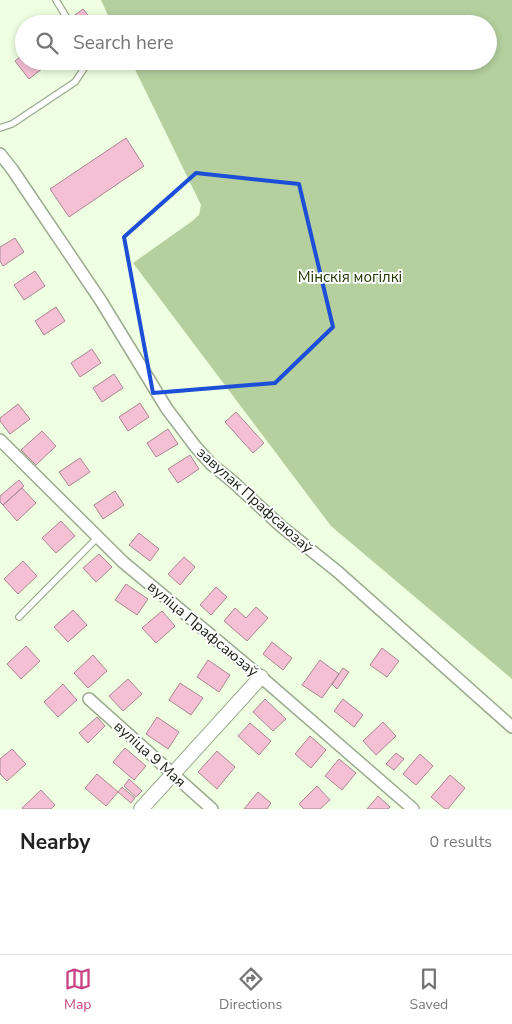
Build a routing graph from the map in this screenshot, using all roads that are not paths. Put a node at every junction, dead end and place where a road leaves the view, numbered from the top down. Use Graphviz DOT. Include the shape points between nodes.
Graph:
graph roads {
  1 [pos="56,0"];
  2 [pos="65,15"];
  3 [pos="83,70"];
  4 [pos="0,128"];
  5 [pos="0,154"];
  6 [pos="0,440"];
  7 [pos="98,538"];
  8 [pos="19,617"];
  9 [pos="261,677"];
  10 [pos="89,699"];
  11 [pos="512,727"];
  12 [pos="172,775"];
  13 [pos="141,809"];
  14 [pos="212,809"];
  15 [pos="413,809"];
  1 -- 2 [label="lane"];
  3 -- 4 [label="lane" via="75,82 12,124"];
  5 -- 11 [label="street, завулак Прафсаюзаў" via="101,301 167,409 211,464"];
  6 -- 7 [label="street, вуліца Прафсаюзаў"];
  7 -- 8 [label="lane"];
  7 -- 9 [label="street, вуліца Прафсаюзаў"];
  9 -- 12 [label="street"];
  9 -- 15 [label="street, вуліца Прафсаюзаў"];
  10 -- 12 [label="street, вуліца 9 Мая"];
  12 -- 13 [label="street"];
  12 -- 14 [label="street, вуліца 9 Мая"];
}
